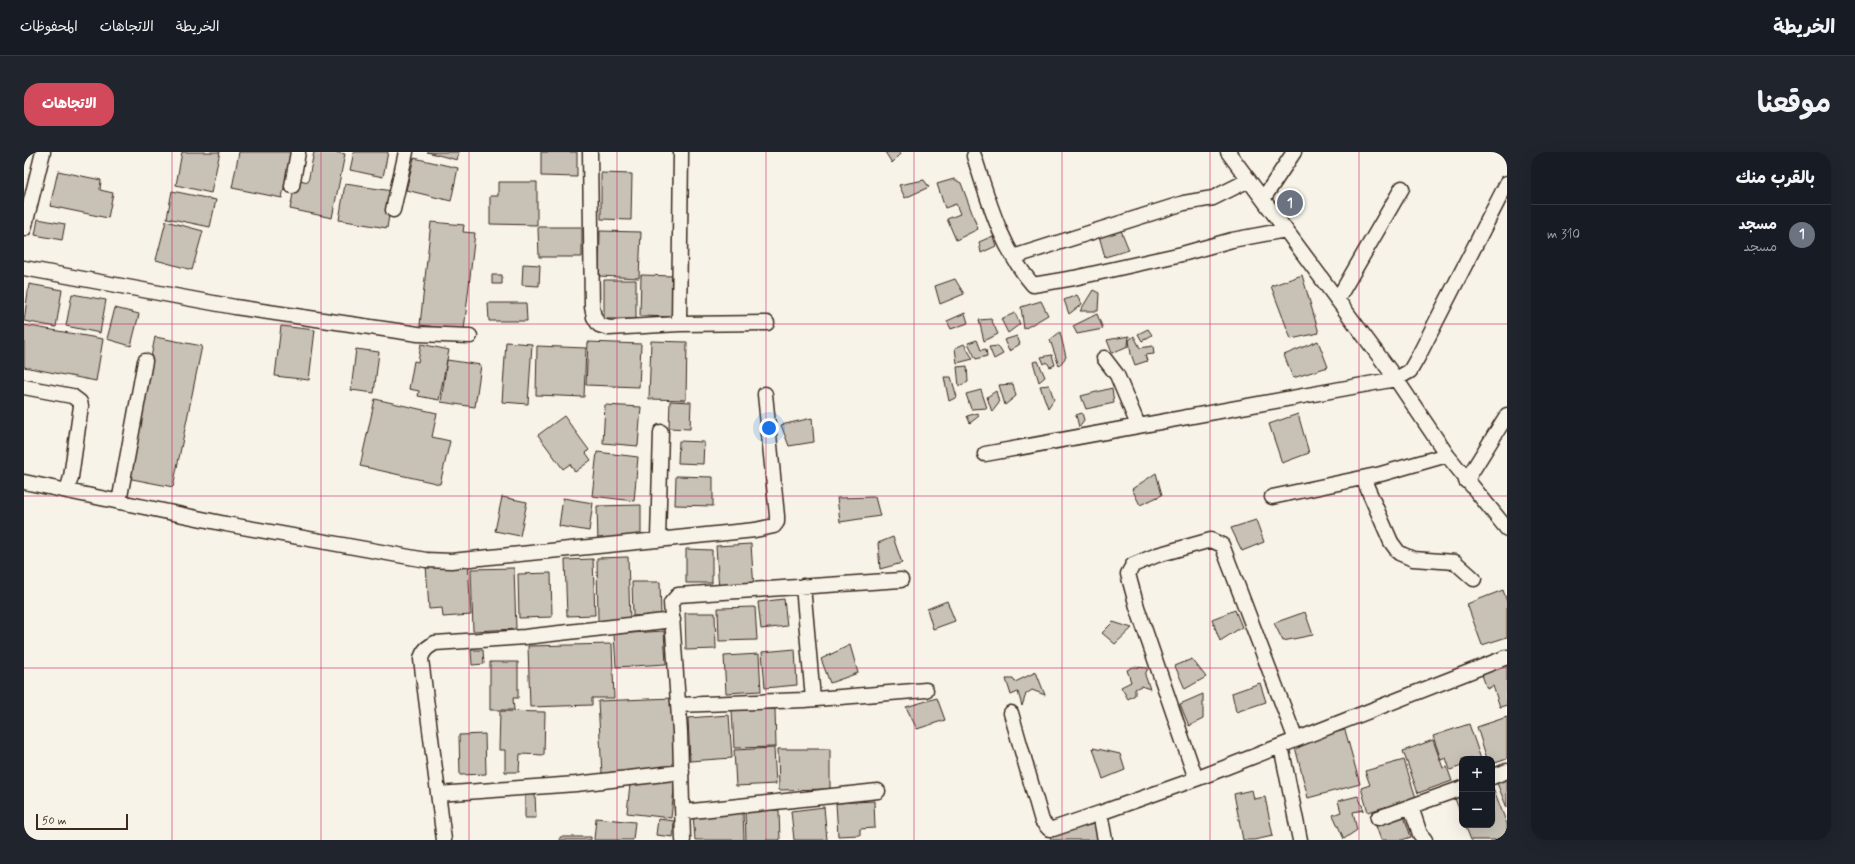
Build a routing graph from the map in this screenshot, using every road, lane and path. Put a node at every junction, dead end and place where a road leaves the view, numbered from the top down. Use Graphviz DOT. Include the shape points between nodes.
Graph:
graph roads {
  1 [pos="43,152"];
  2 [pos="298,152"];
  3 [pos="406,152"];
  4 [pos="590,152"];
  5 [pos="681,152"];
  6 [pos="1228,152"];
  7 [pos="1294,152"];
  8 [pos="974,156"];
  9 [pos="1249,180"];
  10 [pos="1507,183"];
  11 [pos="292,186"];
  12 [pos="1402,188"];
  13 [pos="1263,199"];
  14 [pos="393,210"];
  15 [pos="24,229"];
  16 [pos="1286,230"];
  17 [pos="1013,257"];
  18 [pos="24,268"];
  19 [pos="1337,300"];
  20 [pos="767,323"];
  21 [pos="679,324"];
  22 [pos="470,336"];
  23 [pos="1104,358"];
  24 [pos="145,361"];
  25 [pos="1396,378"];
  26 [pos="24,386"];
  27 [pos="765,394"];
  28 [pos="1507,415"];
  29 [pos="1138,425"];
  30 [pos="661,432"];
  31 [pos="985,454"];
  32 [pos="1447,455"];
  33 [pos="1363,478"];
  34 [pos="1466,481"];
  35 [pos="24,482"];
  36 [pos="67,491"];
  37 [pos="1272,497"];
  38 [pos="119,502"];
  39 [pos="1507,529"];
  40 [pos="658,539"];
  41 [pos="1474,579"];
  42 [pos="901,580"];
  43 [pos="803,586"];
  44 [pos="673,620"];
  45 [pos="1507,658"];
  46 [pos="926,690"];
  47 [pos="813,699"];
  48 [pos="678,705"];
  49 [pos="1011,713"];
  50 [pos="1296,740"];
  51 [pos="1281,746"];
  52 [pos="1507,771"];
  53 [pos="682,772"];
  54 [pos="1495,776"];
  55 [pos="1196,779"];
  56 [pos="1459,789"];
  57 [pos="878,791"];
  58 [pos="438,794"];
  59 [pos="1411,807"];
  60 [pos="683,812"];
  61 [pos="1100,813"];
  62 [pos="1378,818"];
  63 [pos="444,840"];
  64 [pos="683,840"];
  65 [pos="1105,840"];
  66 [pos="1300,840"];
  67 [pos="1425,840"];
  1 -- 15 [label="street"];
  2 -- 11 [label="street"];
  3 -- 14 [label="street"];
  4 -- 21 [label="street" via="594,317 599,325 609,328"];
  5 -- 21 [label="street"];
  6 -- 9 [label="street"];
  7 -- 13 [label="street"];
  8 -- 17 [label="street" via="1002,238"];
  9 -- 13 [label="street"];
  9 -- 17 [label="street" via="1213,198 1184,203"];
  10 -- 25 [label="street" via="1418,357 1410,371"];
  12 -- 19 [label="street"];
  13 -- 16 [label="street"];
  16 -- 17 [label="street" via="1033,285"];
  16 -- 19 [label="street"];
  18 -- 22 [label="street" via="235,307 418,334"];
  19 -- 25 [label="street"];
  20 -- 21 [label="street"];
  23 -- 29 [label="street" via="1117,375"];
  24 -- 38 [label="street"];
  25 -- 29 [label="street"];
  25 -- 32 [label="street"];
  26 -- 36 [label="street" via="72,396 80,402"];
  27 -- 40 [label="street" via="777,522 774,526 766,528"];
  28 -- 34 [label="street"];
  29 -- 31 [label="street"];
  30 -- 40 [label="street"];
  32 -- 33 [label="street"];
  32 -- 34 [label="street"];
  33 -- 37 [label="street"];
  33 -- 41 [label="street" via="1391,542 1399,553 1413,559 1455,562"];
  34 -- 39 [label="street"];
  35 -- 36 [label="street"];
  36 -- 38 [label="street"];
  38 -- 40 [label="street" via="426,560 451,561"];
  42 -- 43 [label="street"];
  43 -- 44 [label="street" via="678,595 671,603"];
  43 -- 47 [label="street"];
  44 -- 48 [label="street"];
  44 -- 58 [label="street" via="525,637 436,643 426,648 421,659"];
  45 -- 50 [label="street"];
  46 -- 47 [label="street"];
  47 -- 48 [label="street"];
  48 -- 53 [label="street"];
  49 -- 61 [label="street" via="1045,826 1052,829"];
  50 -- 51 [label="street"];
  50 -- 55 [label="street" via="1222,545 1211,540 1157,555 1133,565 1128,574 1129,580"];
  51 -- 55 [label="street"];
  51 -- 66 [label="street"];
  52 -- 54 [label="street"];
  53 -- 58 [label="street" via="576,784"];
  53 -- 60 [label="street"];
  55 -- 61 [label="street"];
  56 -- 59 [label="street"];
  57 -- 60 [label="street"];
  58 -- 63 [label="street"];
  59 -- 62 [label="street"];
  59 -- 67 [label="street" via="1420,834"];
  60 -- 64 [label="street"];
  61 -- 65 [label="street"];
}
